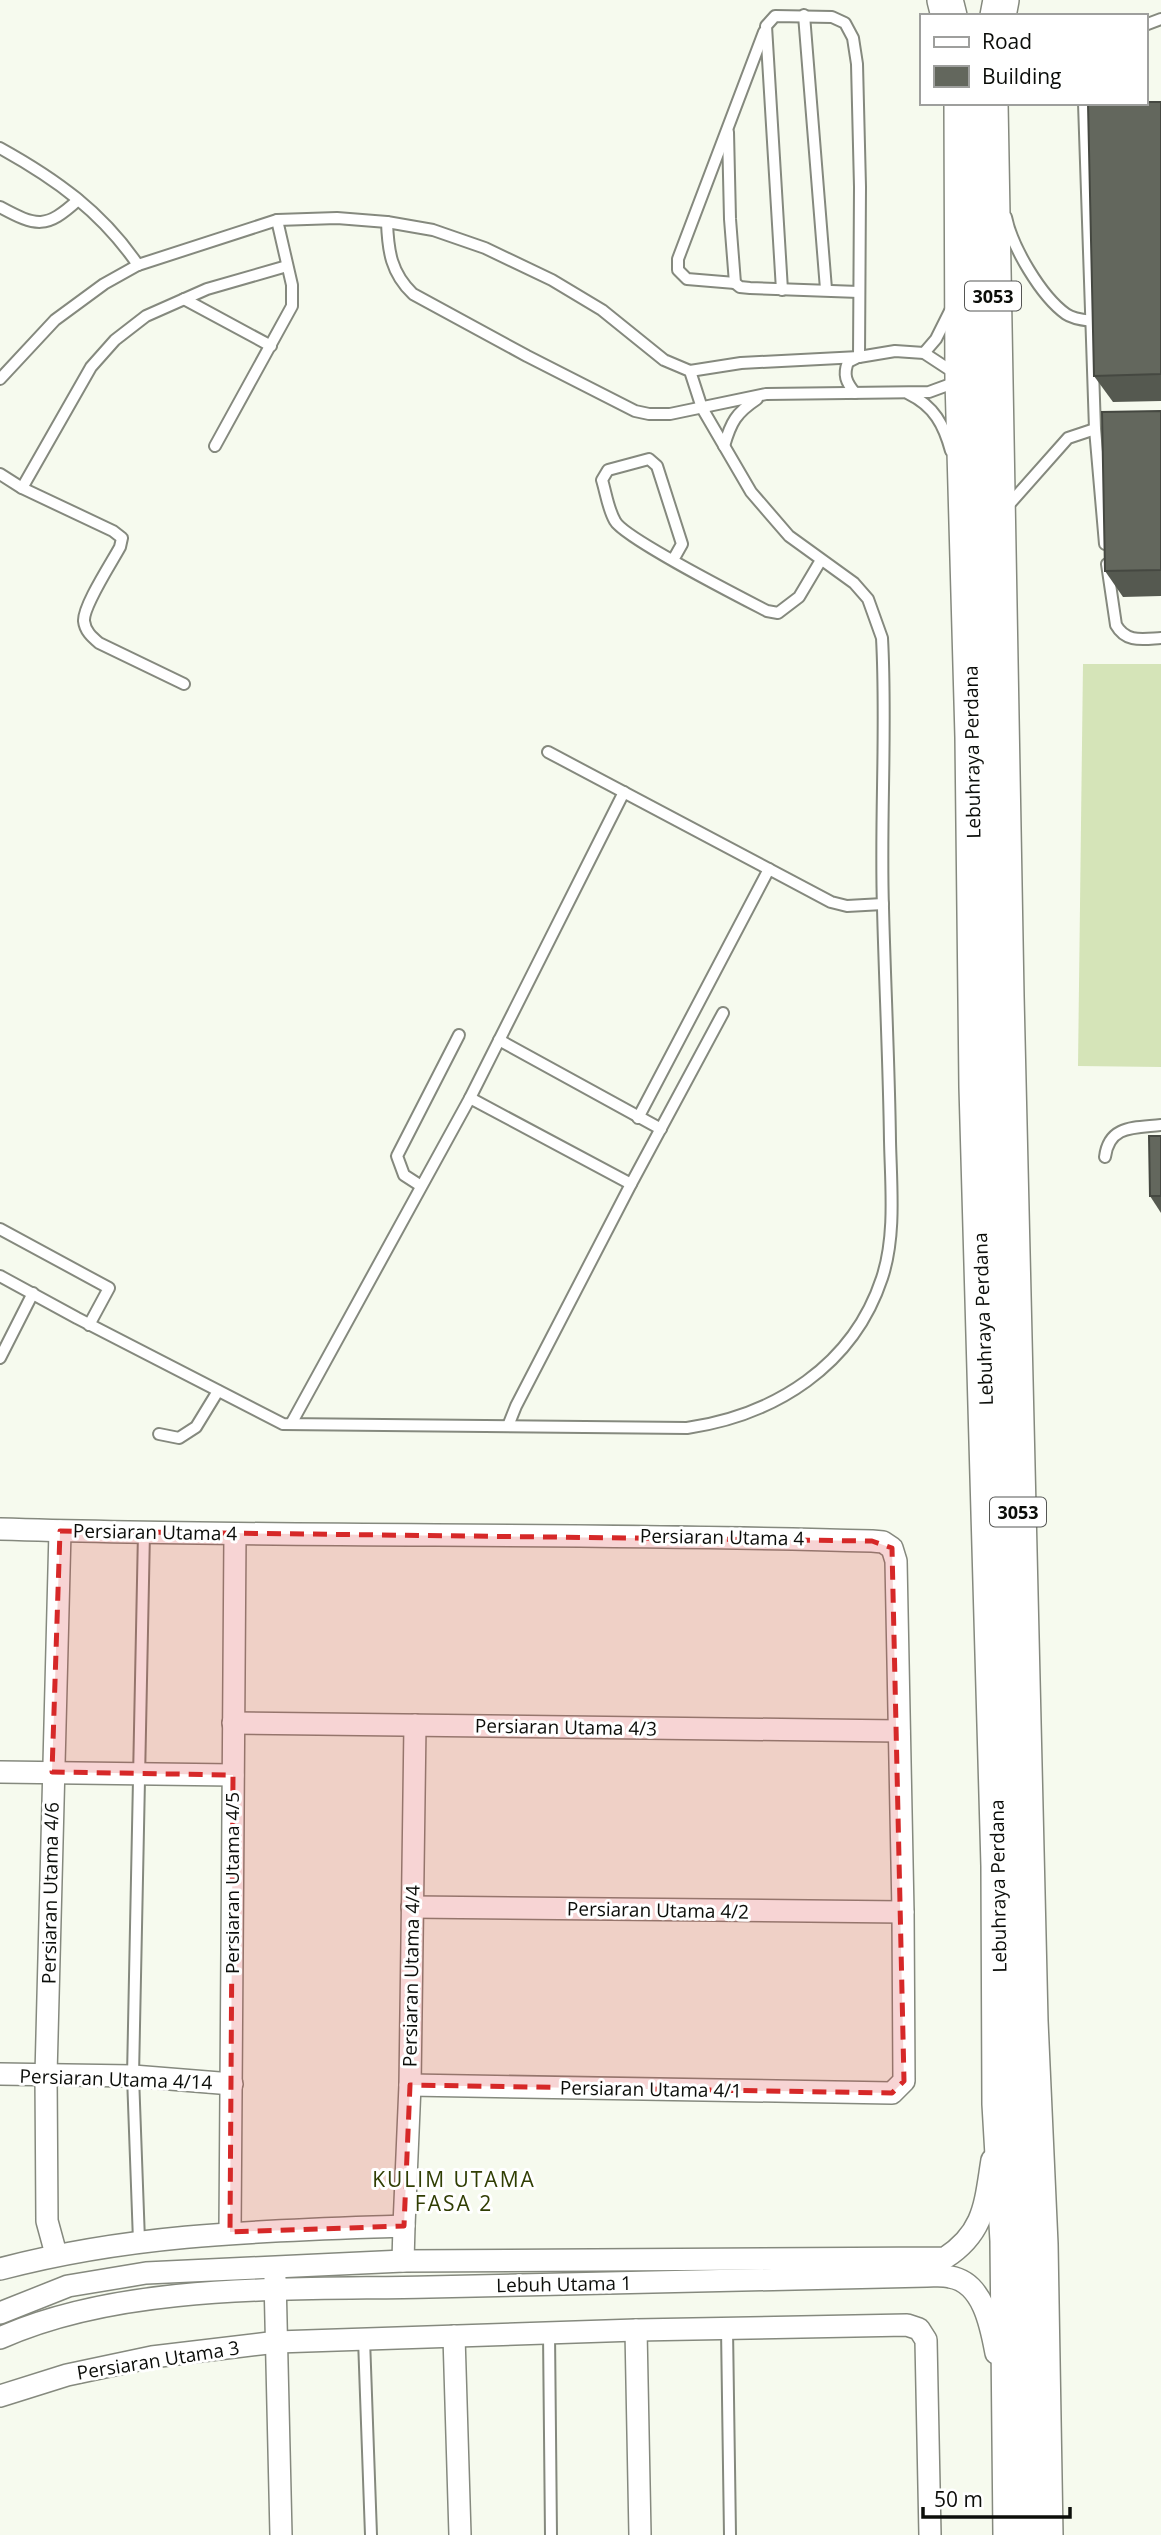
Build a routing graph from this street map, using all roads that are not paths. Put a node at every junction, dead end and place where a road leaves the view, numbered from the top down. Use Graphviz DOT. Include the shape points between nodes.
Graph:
graph roads {
  1 [pos="804,15"];
  2 [pos="766,26"];
  3 [pos="962,105"];
  4 [pos="1084,105"];
  5 [pos="990,116"];
  6 [pos="727,125"];
  7 [pos="0,148"];
  8 [pos="78,200"];
  9 [pos="0,207"];
  10 [pos="277,220"];
  11 [pos="387,222"];
  12 [pos="138,265"];
  13 [pos="963,265"];
  14 [pos="287,266"];
  15 [pos="735,283"];
  16 [pos="826,289"];
  17 [pos="782,290"];
  18 [pos="859,292"];
  19 [pos="184,299"];
  20 [pos="1092,321"];
  21 [pos="271,346"];
  22 [pos="924,353"];
  23 [pos="859,357"];
  24 [pos="690,371"];
  25 [pos="0,379"];
  26 [pos="963,380"];
  27 [pos="855,393"];
  28 [pos="905,393"];
  29 [pos="766,394"];
  30 [pos="702,408"];
  31 [pos="1095,429"];
  32 [pos="215,446"];
  33 [pos="724,446"];
  34 [pos="0,474"];
  35 [pos="22,488"];
  36 [pos="986,506"];
  37 [pos="673,560"];
  38 [pos="821,560"];
  39 [pos="1161,639"];
  40 [pos="184,684"];
  41 [pos="548,752"];
  42 [pos="624,792"];
  43 [pos="769,869"];
  44 [pos="883,904"];
  45 [pos="723,1013"];
  46 [pos="459,1035"];
  47 [pos="499,1040"];
  48 [pos="470,1098"];
  49 [pos="638,1118"];
  50 [pos="1161,1125"];
  51 [pos="661,1129"];
  52 [pos="1105,1157"];
  53 [pos="631,1184"];
  54 [pos="421,1186"];
  55 [pos="0,1228"];
  56 [pos="0,1276"];
  57 [pos="33,1293"];
  58 [pos="89,1325"];
  59 [pos="0,1358"];
  60 [pos="218,1391"];
  61 [pos="291,1424"];
  62 [pos="508,1426"];
  63 [pos="159,1433"];
  64 [pos="0,1529"];
  65 [pos="60,1531"];
  66 [pos="144,1532"];
  67 [pos="235,1534"];
  68 [pos="233,1723"];
  69 [pos="415,1726"];
  70 [pos="899,1731"];
  71 [pos="0,1772"];
  72 [pos="52,1772"];
  73 [pos="140,1774"];
  74 [pos="233,1775"];
  75 [pos="412,1907"];
  76 [pos="903,1912"];
  77 [pos="0,2074"];
  78 [pos="46,2075"];
  79 [pos="133,2076"];
  80 [pos="232,2084"];
  81 [pos="410,2085"];
  82 [pos="892,2093"];
  83 [pos="1000,2104"];
  84 [pos="404,2227"];
  85 [pos="230,2232"];
  86 [pos="139,2241"];
  87 [pos="55,2254"];
  88 [pos="403,2261"];
  89 [pos="274,2267"];
  90 [pos="0,2269"];
  91 [pos="275,2290"];
  92 [pos="0,2314"];
  93 [pos="727,2329"];
  94 [pos="636,2330"];
  95 [pos="549,2333"];
  96 [pos="454,2336"];
  97 [pos="0,2337"];
  98 [pos="364,2339"];
  99 [pos="277,2342"];
  100 [pos="0,2396"];
  101 [pos="1010,2442"];
  102 [pos="281,2535"];
  103 [pos="371,2535"];
  104 [pos="460,2535"];
  105 [pos="551,2535"];
  106 [pos="640,2535"];
  107 [pos="730,2535"];
  108 [pos="930,2535"];
  109 [pos="1011,2535"];
  110 [pos="1045,2535"];
  1 -- 2 [label="lane" via="775,16"];
  1 -- 16 [label="lane"];
  1 -- 18 [label="lane" via="845,23 853,38"];
  2 -- 6 [label="lane"];
  2 -- 17 [label="lane"];
  3 -- 13 [label="main road, 3053"];
  4 -- 20 [label="lane"];
  5 -- 20 [label="lane" via="1008,227 1034,279 1051,300 1068,316"];
  5 -- 26 [label="main road" via="976,197 976,322"];
  5 -- 36 [label="main road, Lebuhraya Perdana / 3053"];
  6 -- 15 [label="lane"];
  6 -- 15 [label="lane" via="678,258 678,270 687,279"];
  7 -- 8 [label="lane"];
  8 -- 9 [label="lane" via="59,218 41,223"];
  8 -- 12 [label="lane" via="118,236"];
  10 -- 11 [label="lane"];
  10 -- 12 [label="lane"];
  10 -- 14 [label="lane"];
  11 -- 24 [label="lane" via="485,248 552,280 603,310 664,360"];
  11 -- 30 [label="lane" via="388,253 413,293 635,411 670,414"];
  12 -- 25 [label="lane" via="55,320"];
  13 -- 22 [label="lane" via="947,320"];
  13 -- 26 [label="main road, 3053"];
  14 -- 19 [label="lane"];
  14 -- 21 [label="lane" via="292,306"];
  15 -- 17 [label="lane"];
  16 -- 17 [label="lane"];
  16 -- 18 [label="lane"];
  18 -- 23 [label="lane"];
  19 -- 21 [label="lane"];
  19 -- 35 [label="lane" via="146,316 99,358"];
  20 -- 31 [label="lane"];
  21 -- 32 [label="lane"];
  22 -- 23 [label="lane" via="895,351"];
  22 -- 26 [label="lane"];
  23 -- 24 [label="lane" via="741,362"];
  23 -- 27 [label="lane" via="848,362 845,372"];
  24 -- 30 [label="lane"];
  26 -- 28 [label="lane" via="929,392"];
  26 -- 36 [label="main road" via="978,415"];
  27 -- 28 [label="lane"];
  27 -- 29 [label="lane"];
  28 -- 36 [label="lane" via="935,412"];
  29 -- 30 [label="lane"];
  29 -- 33 [label="lane" via="742,409"];
  30 -- 33 [label="lane"];
  31 -- 36 [label="lane" via="1068,438"];
  31 -- 39 [label="lane" via="1116,625 1130,639"];
  33 -- 38 [label="lane" via="773,520"];
  34 -- 35 [label="lane"];
  35 -- 40 [label="lane" via="122,538 86,611 89,635"];
  36 -- 83 [label="main road, Lebuhraya Perdana / 3053" via="973,737 977,1087 999,1866"];
  36 -- 110 [label="main road, Lebuhraya Perdana / 3053"];
  37 -- 37 [label="lane" via="682,544 657,466 649,459 608,470 602,480 615,522"];
  37 -- 38 [label="lane" via="778,613 799,597"];
  38 -- 44 [label="lane" via="849,578 868,600 882,638"];
  41 -- 42 [label="lane"];
  42 -- 43 [label="lane"];
  42 -- 47 [label="lane"];
  43 -- 44 [label="lane" via="831,902"];
  43 -- 49 [label="lane"];
  44 -- 62 [label="lane" via="889,1248 868,1311 848,1342 799,1388 743,1415 705,1426"];
  45 -- 51 [label="lane"];
  46 -- 54 [label="lane" via="397,1156 404,1175"];
  47 -- 48 [label="lane"];
  47 -- 49 [label="lane"];
  48 -- 53 [label="lane"];
  48 -- 54 [label="lane"];
  49 -- 51 [label="lane"];
  50 -- 52 [label="lane" via="1125,1129 1114,1135"];
  51 -- 53 [label="lane"];
  53 -- 62 [label="lane"];
  54 -- 61 [label="lane"];
  55 -- 58 [label="lane" via="108,1288"];
  56 -- 57 [label="lane"];
  57 -- 58 [label="lane"];
  57 -- 59 [label="lane"];
  58 -- 60 [label="lane"];
  60 -- 61 [label="lane"];
  60 -- 63 [label="lane" via="196,1427 179,1438"];
  61 -- 62 [label="lane"];
  64 -- 65 [label="street, Persiaran Utama 4"];
  65 -- 66 [label="street, Persiaran Utama 4"];
  65 -- 72 [label="street, Persiaran Utama 4/6"];
  66 -- 67 [label="street, Persiaran Utama 4"];
  66 -- 73 [label="lane"];
  67 -- 68 [label="street, Persiaran Utama 4/5"];
  67 -- 70 [label="street, Persiaran Utama 4" via="689,1536 883,1542 892,1548 895,1561"];
  68 -- 69 [label="street, Persiaran Utama 4/3"];
  68 -- 74 [label="street, Persiaran Utama 4/5"];
  69 -- 70 [label="street, Persiaran Utama 4/3"];
  69 -- 75 [label="street, Persiaran Utama 4/4"];
  70 -- 76 [label="street, Persiaran Utama 4"];
  71 -- 72 [label="street"];
  72 -- 73 [label="street"];
  72 -- 78 [label="street, Persiaran Utama 4/6"];
  73 -- 74 [label="street"];
  73 -- 79 [label="lane"];
  74 -- 80 [label="street, Persiaran Utama 4/5"];
  75 -- 76 [label="street, Persiaran Utama 4/2"];
  75 -- 81 [label="street, Persiaran Utama 4/4"];
  76 -- 82 [label="street, Persiaran Utama 4" via="904,2081"];
  77 -- 78 [label="street, Persiaran Utama 4/14"];
  78 -- 79 [label="street, Persiaran Utama 4/14"];
  78 -- 87 [label="street, Persiaran Utama 4/6" via="47,2221"];
  79 -- 80 [label="street, Persiaran Utama 4/14"];
  79 -- 86 [label="lane"];
  80 -- 85 [label="street, Persiaran Utama 4/5"];
  81 -- 82 [label="street, Persiaran Utama 4/1"];
  81 -- 84 [label="street, Persiaran Utama 4/4"];
  83 -- 88 [label="street, Lebuh Utama 1" via="983,2213 974,2232 945,2258"];
  83 -- 101 [label="main road, Lebuhraya Perdana / 3053" via="1008,2241"];
  84 -- 85 [label="street"];
  84 -- 88 [label="street, Persiaran Utama 4/4"];
  85 -- 86 [label="street"];
  86 -- 87 [label="street"];
  87 -- 90 [label="street"];
  88 -- 89 [label="street, Lebuh Utama 1"];
  89 -- 91 [label="street"];
  89 -- 92 [label="street, Lebuh Utama 1" via="146,2273 68,2286"];
  91 -- 97 [label="street, Lebuh Utama 1" via="155,2297 94,2308"];
  91 -- 99 [label="street"];
  91 -- 101 [label="street, Lebuh Utama 1" via="953,2277 977,2296 991,2324"];
  93 -- 94 [label="street, Persiaran Utama 3"];
  93 -- 107 [label="lane"];
  93 -- 108 [label="street, Persiaran Utama 3" via="907,2325 919,2329 926,2340"];
  94 -- 95 [label="street, Persiaran Utama 3"];
  94 -- 106 [label="street"];
  95 -- 96 [label="street, Persiaran Utama 3"];
  95 -- 105 [label="lane"];
  96 -- 98 [label="street, Persiaran Utama 3"];
  96 -- 104 [label="street"];
  98 -- 99 [label="street, Persiaran Utama 3"];
  98 -- 103 [label="lane"];
  99 -- 100 [label="street, Persiaran Utama 3" via="152,2357 67,2375"];
  99 -- 102 [label="street"];
  101 -- 109 [label="main road, Lebuhraya Perdana / 3053"];
}
